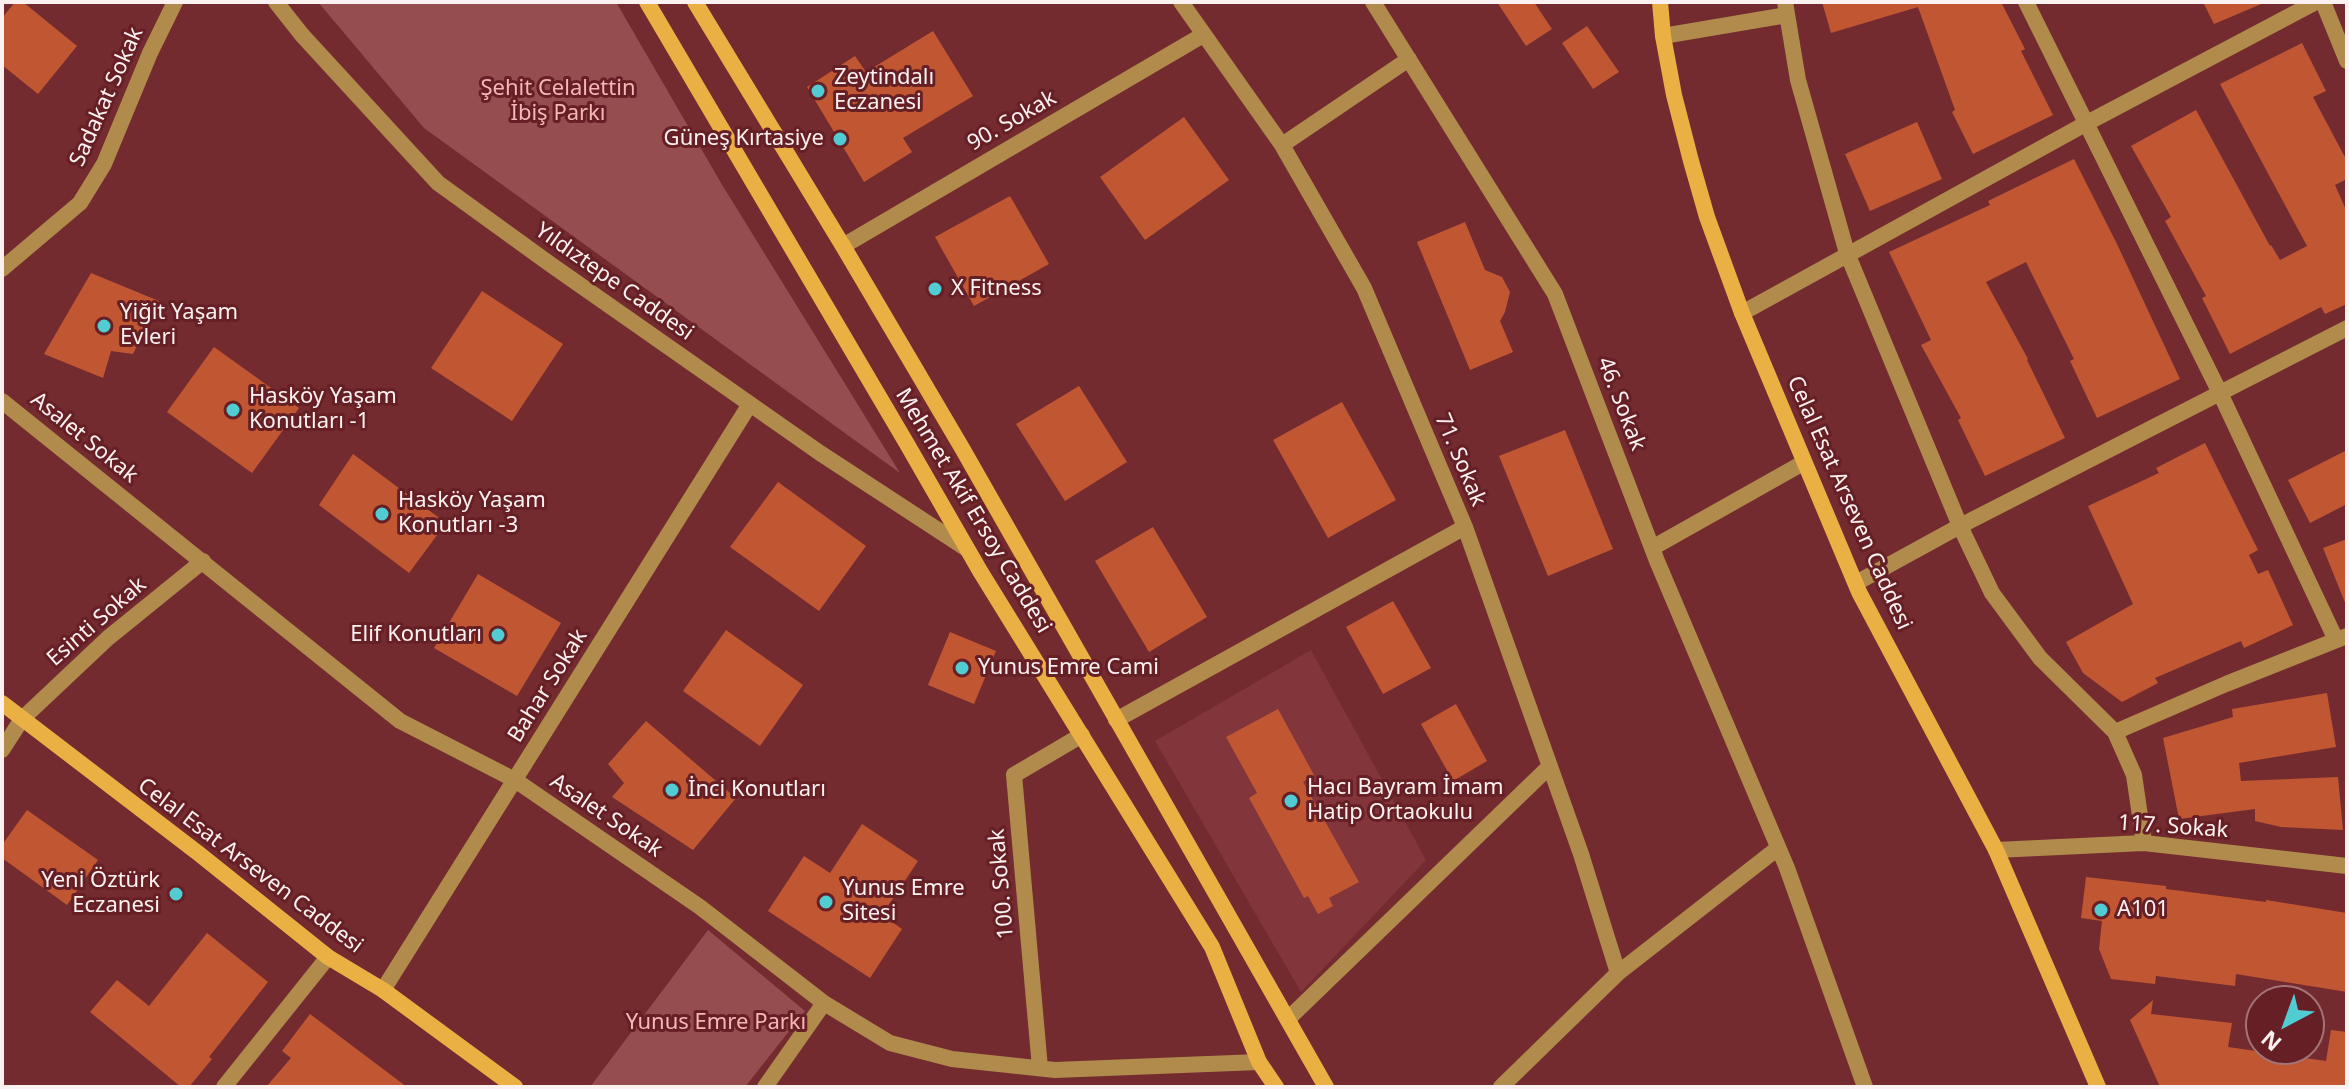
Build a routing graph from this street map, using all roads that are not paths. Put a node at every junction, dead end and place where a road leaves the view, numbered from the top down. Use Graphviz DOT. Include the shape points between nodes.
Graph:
graph roads {
  1 [pos="175,2"];
  2 [pos="276,2"];
  3 [pos="647,2"];
  4 [pos="695,2"];
  5 [pos="1181,2"];
  6 [pos="1373,2"];
  7 [pos="1660,2"];
  8 [pos="2026,2"];
  9 [pos="2316,2"];
  10 [pos="2323,2"];
  11 [pos="1786,8"];
  12 [pos="1203,35"];
  13 [pos="1663,36"];
  14 [pos="1409,59"];
  15 [pos="2347,61"];
  16 [pos="2087,123"];
  17 [pos="1282,145"];
  18 [pos="843,246"];
  19 [pos="1847,253"];
  20 [pos="2,269"];
  21 [pos="1742,313"];
  22 [pos="2347,328"];
  23 [pos="2220,393"];
  24 [pos="2,401"];
  25 [pos="750,404"];
  26 [pos="1803,463"];
  27 [pos="1960,526"];
  28 [pos="1465,527"];
  29 [pos="1652,548"];
  30 [pos="967,549"];
  31 [pos="203,561"];
  32 [pos="1856,583"];
  33 [pos="2342,638"];
  34 [pos="2,703"];
  35 [pos="22,719"];
  36 [pos="1116,720"];
  37 [pos="2115,732"];
  38 [pos="1082,735"];
  39 [pos="2,750"];
  40 [pos="1550,766"];
  41 [pos="515,780"];
  42 [pos="2144,843"];
  43 [pos="1778,848"];
  44 [pos="1996,850"];
  45 [pos="2347,866"];
  46 [pos="328,957"];
  47 [pos="1618,973"];
  48 [pos="383,990"];
  49 [pos="824,1003"];
  50 [pos="1288,1019"];
  51 [pos="1259,1062"];
  52 [pos="1040,1068"];
  53 [pos="224,1087"];
  54 [pos="515,1087"];
  55 [pos="765,1087"];
  56 [pos="1276,1087"];
  57 [pos="1326,1087"];
  58 [pos="1501,1087"];
  59 [pos="1865,1087"];
  60 [pos="2098,1087"];
  1 -- 20 [label="street, Sadakat Sokak" via="104,164 80,203"];
  2 -- 25 [label="street, Yıldıztepe Caddesi" via="438,183"];
  3 -- 30 [label="main road, Mehmet Akif Ersoy Caddesi"];
  4 -- 18 [label="main road, Mehmet Akif Ersoy Caddesi"];
  5 -- 12 [label="street, 71. Sokak"];
  6 -- 14 [label="street, 46. Sokak"];
  7 -- 13 [label="main road, Celal Esat Arseven Caddesi"];
  8 -- 16 [label="street"];
  9 -- 16 [label="street"];
  10 -- 15 [label="street"];
  11 -- 13 [label="street"];
  11 -- 19 [label="street" via="1798,80"];
  12 -- 17 [label="street, 71. Sokak"];
  12 -- 18 [label="street, 90. Sokak"];
  13 -- 21 [label="main road, Celal Esat Arseven Caddesi" via="1691,161"];
  14 -- 17 [label="street"];
  14 -- 29 [label="street, 46. Sokak" via="1555,294"];
  16 -- 19 [label="street"];
  16 -- 23 [label="street"];
  17 -- 28 [label="street, 71. Sokak" via="1364,288"];
  18 -- 36 [label="main road, Mehmet Akif Ersoy Caddesi"];
  19 -- 21 [label="street"];
  19 -- 27 [label="street"];
  21 -- 26 [label="main road, Celal Esat Arseven Caddesi"];
  22 -- 23 [label="street"];
  23 -- 27 [label="street"];
  23 -- 33 [label="street"];
  24 -- 31 [label="street, Asalet Sokak"];
  25 -- 30 [label="street, Yıldıztepe Caddesi"];
  25 -- 41 [label="street, Bahar Sokak"];
  26 -- 29 [label="street"];
  26 -- 32 [label="main road, Celal Esat Arseven Caddesi"];
  27 -- 32 [label="street"];
  27 -- 37 [label="street" via="1992,593 2040,658"];
  28 -- 36 [label="street"];
  28 -- 40 [label="street, 71. Sokak"];
  29 -- 43 [label="street, 46. Sokak"];
  30 -- 38 [label="main road, Mehmet Akif Ersoy Caddesi"];
  31 -- 35 [label="street, Esinti Sokak" via="108,638"];
  31 -- 41 [label="street, Asalet Sokak" via="400,721"];
  32 -- 44 [label="main road, Celal Esat Arseven Caddesi"];
  33 -- 37 [label="street"];
  34 -- 35 [label="main road, Celal Esat Arseven Caddesi"];
  35 -- 39 [label="street, Esinti Sokak"];
  35 -- 46 [label="main road, Celal Esat Arseven Caddesi"];
  36 -- 50 [label="main road, Mehmet Akif Ersoy Caddesi"];
  37 -- 42 [label="street" via="2134,775"];
  38 -- 51 [label="main road, Mehmet Akif Ersoy Caddesi" via="1212,947"];
  38 -- 52 [label="street, 100. Sokak" via="1014,775"];
  40 -- 47 [label="street, 71. Sokak"];
  40 -- 50 [label="street"];
  41 -- 48 [label="street, Bahar Sokak"];
  41 -- 49 [label="street, Asalet Sokak" via="700,907"];
  42 -- 44 [label="street, 117. Sokak"];
  42 -- 45 [label="street, 117. Sokak"];
  43 -- 47 [label="street"];
  43 -- 59 [label="street, 46. Sokak"];
  44 -- 60 [label="main road, Celal Esat Arseven Caddesi"];
  46 -- 48 [label="main road, Celal Esat Arseven Caddesi"];
  46 -- 53 [label="street"];
  47 -- 58 [label="street"];
  48 -- 54 [label="main road, Celal Esat Arseven Caddesi"];
  49 -- 52 [label="street, Asalet Sokak" via="890,1043 952,1059"];
  49 -- 55 [label="street"];
  50 -- 57 [label="main road, Mehmet Akif Ersoy Caddesi"];
  51 -- 52 [label="street, Asalet Sokak"];
  51 -- 56 [label="main road, Mehmet Akif Ersoy Caddesi"];
}
